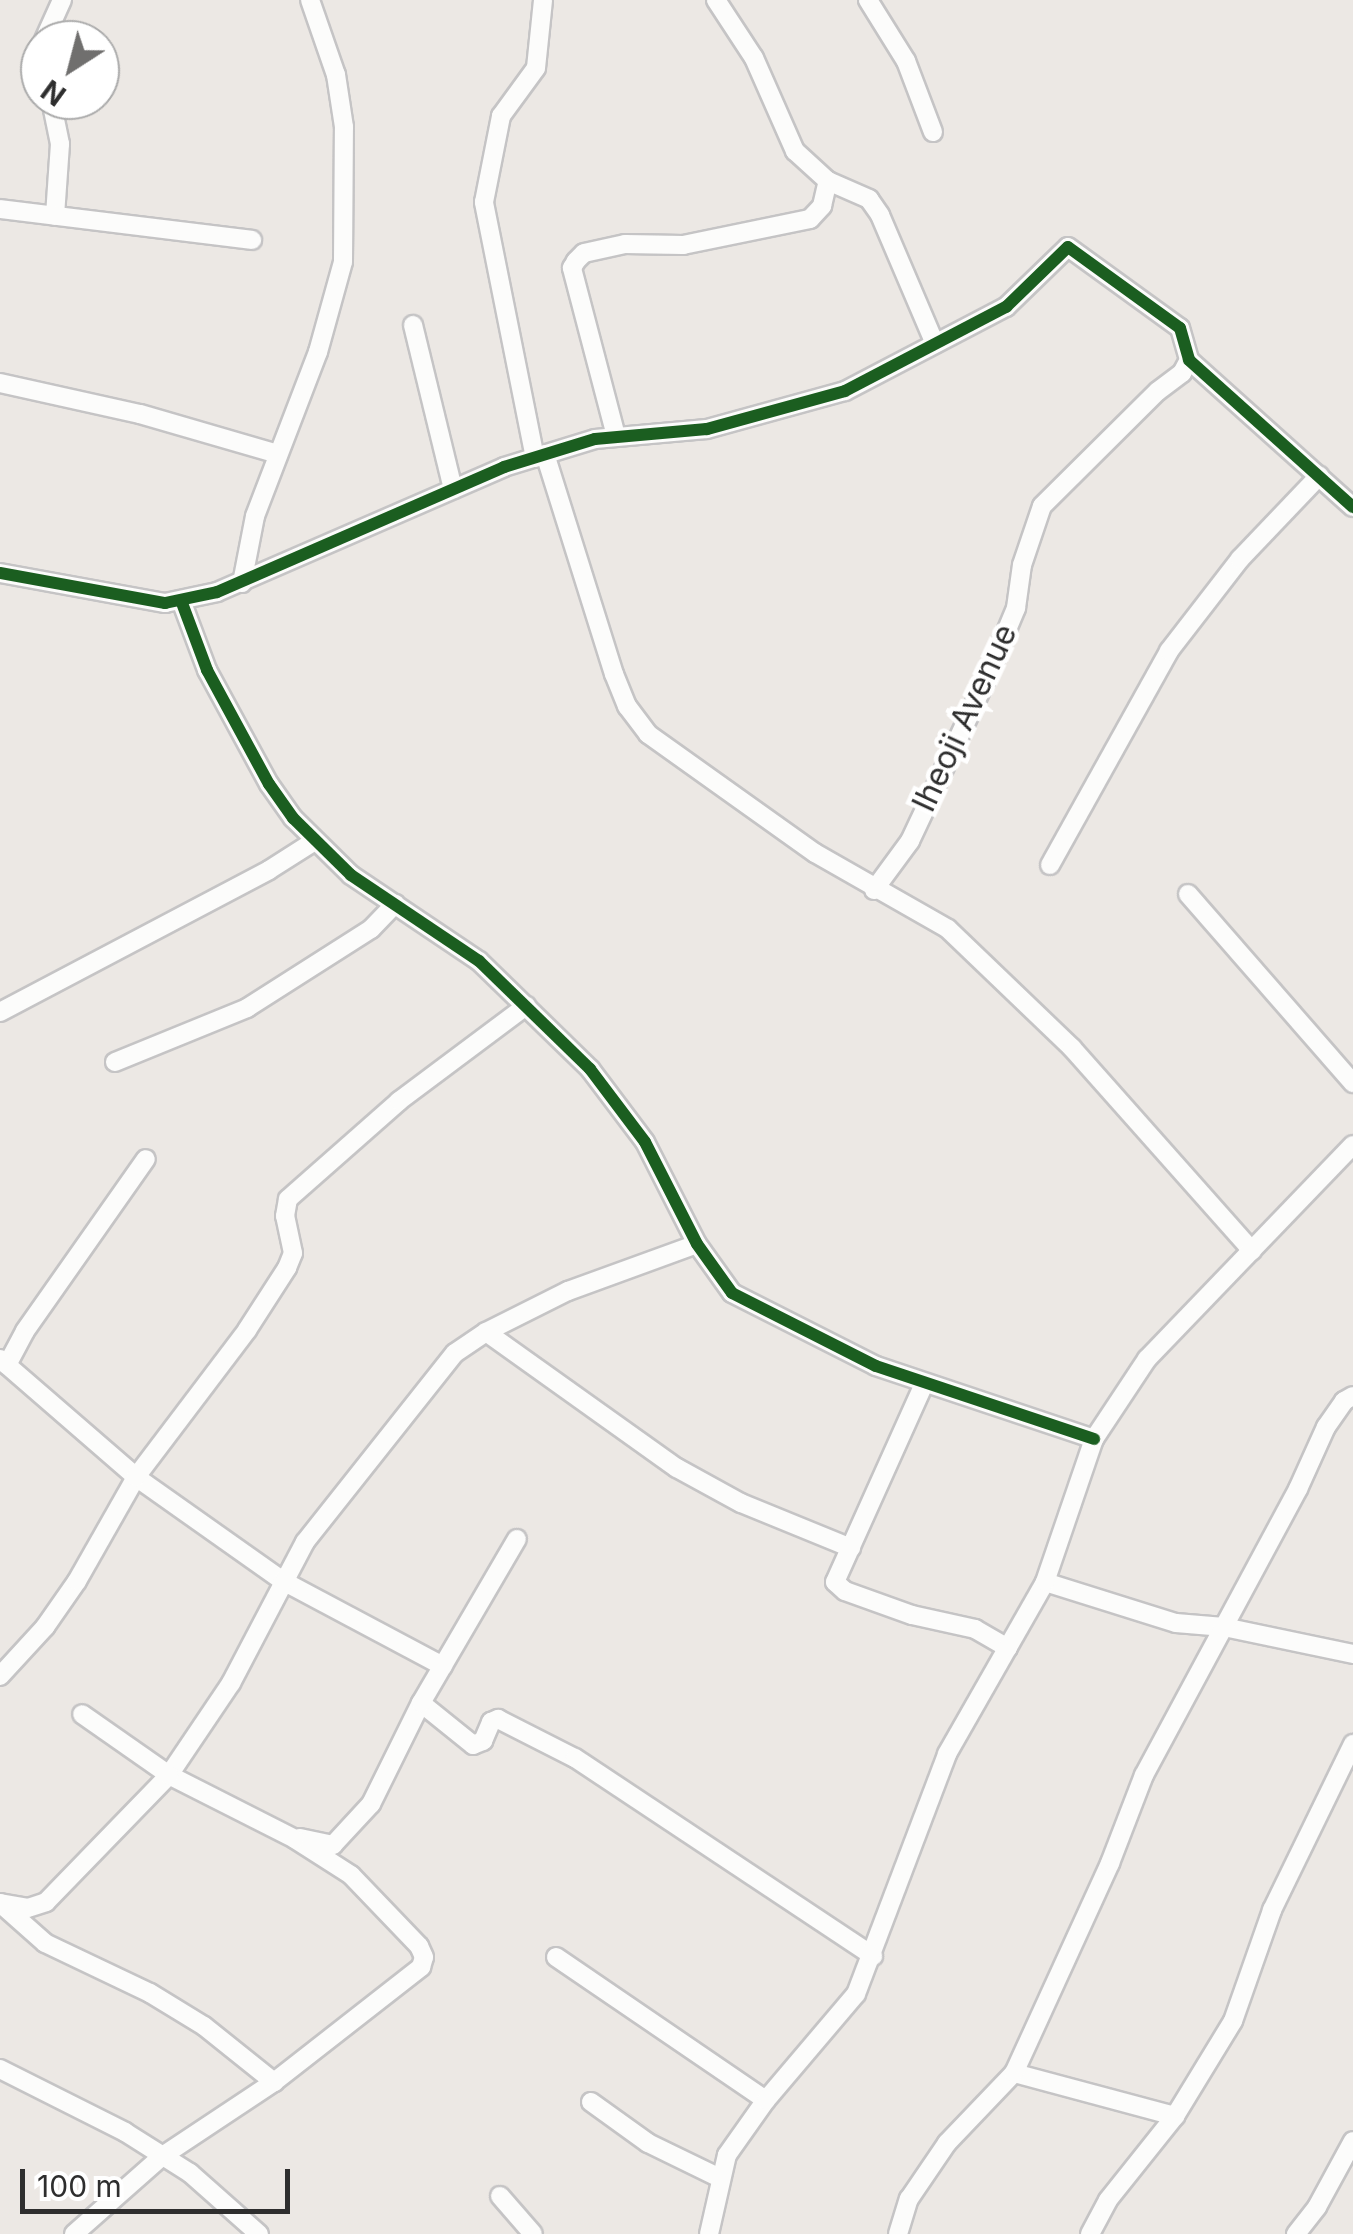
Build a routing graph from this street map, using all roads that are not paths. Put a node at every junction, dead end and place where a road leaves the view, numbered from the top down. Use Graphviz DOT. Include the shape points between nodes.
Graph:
graph roads {
  1 [pos="310,0"];
  2 [pos="543,0"];
  3 [pos="716,0"];
  4 [pos="868,0"];
  5 [pos="55,120"];
  6 [pos="932,132"];
  7 [pos="828,181"];
  8 [pos="0,208"];
  9 [pos="56,216"];
  10 [pos="252,240"];
  11 [pos="413,325"];
  12 [pos="935,344"];
  13 [pos="1190,360"];
  14 [pos="0,384"];
  15 [pos="616,436"];
  16 [pos="278,454"];
  17 [pos="540,456"];
  18 [pos="1319,476"];
  19 [pos="453,488"];
  20 [pos="1353,507"];
  21 [pos="0,573"];
  22 [pos="242,583"];
  23 [pos="182,602"];
  24 [pos="314,842"];
  25 [pos="1050,866"];
  26 [pos="874,890"];
  27 [pos="1188,894"];
  28 [pos="395,904"];
  29 [pos="526,1006"];
  30 [pos="0,1012"];
  31 [pos="114,1062"];
  32 [pos="1353,1084"];
  33 [pos="1353,1145"];
  34 [pos="146,1159"];
  35 [pos="697,1244"];
  36 [pos="1252,1252"];
  37 [pos="486,1332"];
  38 [pos="4,1362"];
  39 [pos="924,1384"];
  40 [pos="1353,1396"];
  41 [pos="1094,1439"];
  42 [pos="136,1477"];
  43 [pos="516,1539"];
  44 [pos="851,1548"];
  45 [pos="283,1580"];
  46 [pos="1045,1582"];
  47 [pos="1224,1626"];
  48 [pos="1008,1648"];
  49 [pos="1353,1654"];
  50 [pos="443,1666"];
  51 [pos="0,1676"];
  52 [pos="421,1702"];
  53 [pos="82,1714"];
  54 [pos="1353,1744"];
  55 [pos="169,1775"];
  56 [pos="295,1839"];
  57 [pos="0,1903"];
  58 [pos="556,1956"];
  59 [pos="873,1956"];
  60 [pos="0,2069"];
  61 [pos="1014,2073"];
  62 [pos="274,2082"];
  63 [pos="766,2100"];
  64 [pos="590,2102"];
  65 [pos="1175,2116"];
  66 [pos="1353,2142"];
  67 [pos="162,2157"];
  68 [pos="718,2177"];
  69 [pos="500,2196"];
  70 [pos="74,2234"];
  71 [pos="259,2234"];
  72 [pos="533,2234"];
  73 [pos="709,2234"];
  74 [pos="898,2234"];
  75 [pos="1090,2234"];
  76 [pos="1296,2234"];
  1 -- 16 [label="street" via="336,76 344,127 343,262 318,352"];
  2 -- 17 [label="street" via="536,68 502,116 484,202"];
  3 -- 7 [label="street" via="754,58 795,151"];
  4 -- 6 [label="street" via="906,61"];
  5 -- 9 [label="street"];
  7 -- 12 [label="street" via="856,190 880,215"];
  7 -- 15 [label="street" via="822,206 810,218 698,243 625,244 576,260 572,268"];
  8 -- 9 [label="street"];
  9 -- 10 [label="street"];
  11 -- 19 [label="street"];
  12 -- 13 [label="street" via="1006,308 1068,247 1180,328"];
  12 -- 15 [label="street" via="846,390 776,412 707,428"];
  13 -- 18 [label="street"];
  13 -- 26 [label="street, Iheoji Avenue" via="1042,506 1016,608 988,675 910,841"];
  14 -- 16 [label="street" via="140,414"];
  15 -- 17 [label="street"];
  16 -- 22 [label="street" via="255,516"];
  17 -- 19 [label="street"];
  17 -- 26 [label="street" via="614,674 637,720"];
  18 -- 20 [label="street"];
  18 -- 25 [label="street" via="1240,559 1169,651"];
  19 -- 22 [label="street"];
  21 -- 23 [label="street"];
  22 -- 23 [label="street"];
  23 -- 24 [label="street" via="207,670 253,754"];
  24 -- 28 [label="street"];
  24 -- 30 [label="street"];
  26 -- 36 [label="street" via="962,942 1072,1048"];
  27 -- 32 [label="street"];
  28 -- 29 [label="street" via="479,961"];
  28 -- 31 [label="street" via="371,929 248,1008"];
  29 -- 35 [label="street" via="590,1069 645,1142"];
  29 -- 42 [label="street" via="400,1100 288,1199 284,1216 293,1253 287,1268"];
  33 -- 36 [label="street"];
  34 -- 38 [label="street"];
  35 -- 37 [label="street" via="568,1291"];
  35 -- 39 [label="street" via="732,1293"];
  36 -- 41 [label="street" via="1146,1360"];
  37 -- 44 [label="street" via="677,1468 741,1503"];
  37 -- 45 [label="street" via="434,1376"];
  38 -- 42 [label="street"];
  39 -- 41 [label="street"];
  39 -- 44 [label="street"];
  40 -- 47 [label="street" via="1326,1428"];
  41 -- 46 [label="street"];
  42 -- 45 [label="street"];
  42 -- 51 [label="street" via="77,1581"];
  43 -- 50 [label="street"];
  44 -- 48 [label="street" via="835,1577 838,1586 912,1615 976,1628"];
  45 -- 50 [label="street"];
  45 -- 55 [label="street" via="231,1683"];
  46 -- 47 [label="street" via="1176,1623"];
  46 -- 48 [label="street"];
  47 -- 49 [label="street"];
  47 -- 61 [label="street" via="1135,1792 1110,1863"];
  48 -- 59 [label="street" via="947,1754"];
  50 -- 52 [label="street"];
  52 -- 56 [label="street" via="365,1812 333,1845"];
  52 -- 59 [label="street" via="473,1744 498,1719 575,1758"];
  53 -- 55 [label="street"];
  54 -- 65 [label="street" via="1272,1910 1245,1998"];
  55 -- 56 [label="street"];
  55 -- 57 [label="street" via="46,1902 28,1908"];
  56 -- 62 [label="street" via="350,1875 424,1957"];
  57 -- 62 [label="street" via="45,1943 150,1993"];
  58 -- 63 [label="street"];
  59 -- 63 [label="street" via="856,1994"];
  60 -- 67 [label="street"];
  61 -- 65 [label="street"];
  61 -- 74 [label="street" via="947,2143 910,2199"];
  62 -- 67 [label="street"];
  63 -- 68 [label="street"];
  64 -- 68 [label="street" via="648,2143"];
  65 -- 75 [label="street" via="1108,2200"];
  66 -- 76 [label="street"];
  67 -- 70 [label="street"];
  67 -- 71 [label="street"];
  68 -- 73 [label="street"];
  69 -- 72 [label="street"];
}
